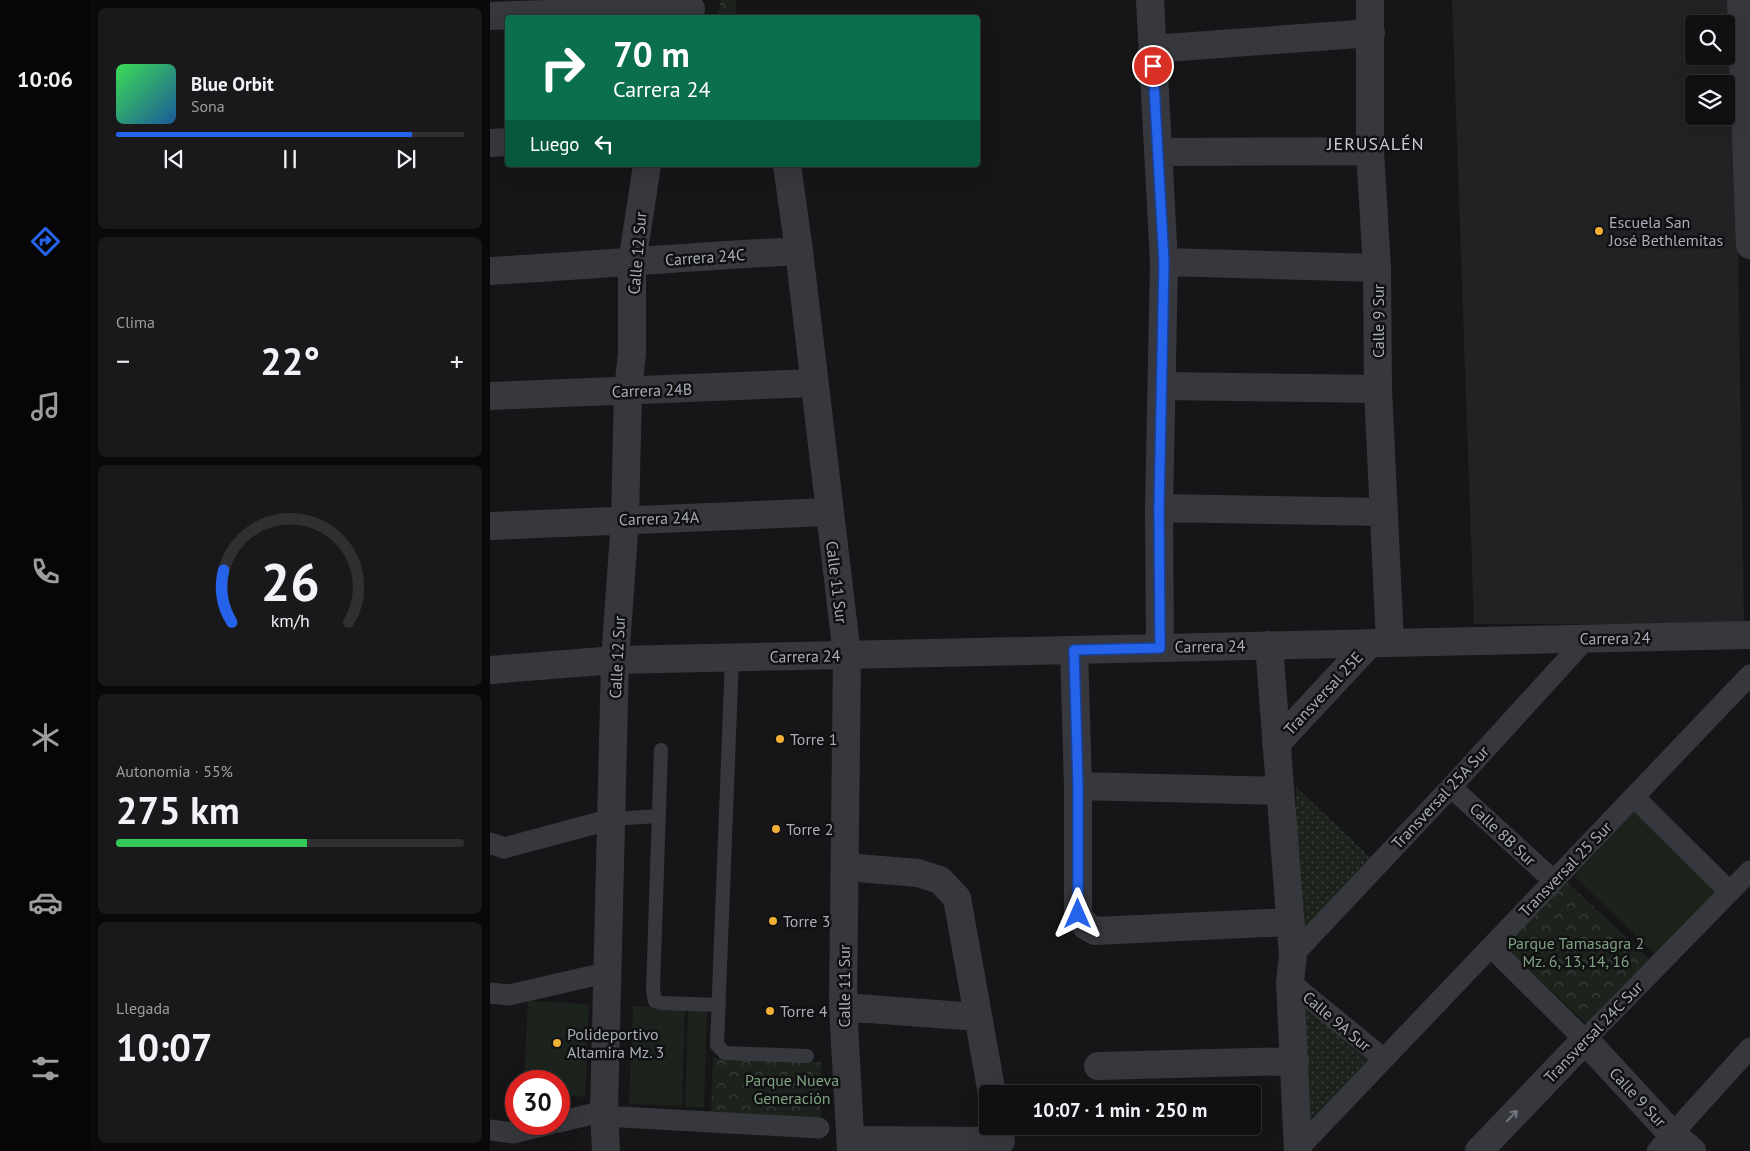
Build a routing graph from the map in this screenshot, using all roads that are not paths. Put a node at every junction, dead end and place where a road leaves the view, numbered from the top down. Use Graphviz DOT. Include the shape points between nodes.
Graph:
graph roads {
  1 [pos="1150,0"];
  2 [pos="1370,0"];
  3 [pos="1741,0"];
  4 [pos="690,9"];
  5 [pos="505,15"];
  6 [pos="519,15"];
  7 [pos="490,16"];
  8 [pos="1371,33"];
  9 [pos="1152,49"];
  10 [pos="1747,93"];
  11 [pos="505,142"];
  12 [pos="490,143"];
  13 [pos="1370,151"];
  14 [pos="1158,152"];
  15 [pos="647,167"];
  16 [pos="787,167"];
  17 [pos="1750,245"];
  18 [pos="799,251"];
  19 [pos="1164,262"];
  20 [pos="632,263"];
  21 [pos="1377,268"];
  22 [pos="490,271"];
  23 [pos="814,383"];
  24 [pos="1163,386"];
  25 [pos="1378,389"];
  26 [pos="628,391"];
  27 [pos="490,396"];
  28 [pos="1159,508"];
  29 [pos="828,512"];
  30 [pos="1384,512"];
  31 [pos="625,519"];
  32 [pos="490,526"];
  33 [pos="1750,634"];
  34 [pos="1587,638"];
  35 [pos="1380,643"];
  36 [pos="1269,645"];
  37 [pos="1160,648"];
  38 [pos="1074,650"];
  39 [pos="847,654"];
  40 [pos="732,657"];
  41 [pos="615,660"];
  42 [pos="490,670"];
  43 [pos="1750,676"];
  44 [pos="1276,744"];
  45 [pos="660,750"];
  46 [pos="1078,786"];
  47 [pos="1451,787"];
  48 [pos="1280,791"];
  49 [pos="1634,797"];
  50 [pos="657,816"];
  51 [pos="612,819"];
  52 [pos="490,843"];
  53 [pos="845,867"];
  54 [pos="1750,871"];
  55 [pos="1554,881"];
  56 [pos="1730,892"];
  57 [pos="1290,922"];
  58 [pos="1491,947"];
  59 [pos="1292,955"];
  60 [pos="609,972"];
  61 [pos="1290,982"];
  62 [pos="490,993"];
  63 [pos="719,1006"];
  64 [pos="843,1007"];
  65 [pos="977,1017"];
  66 [pos="1585,1040"];
  67 [pos="1750,1048"];
  68 [pos="807,1056"];
  69 [pos="1384,1059"];
  70 [pos="1296,1061"];
  71 [pos="1098,1066"];
  72 [pos="990,1085"];
  73 [pos="604,1114"];
  74 [pos="570,1120"];
  75 [pos="819,1128"];
  76 [pos="490,1130"];
  77 [pos="505,1132"];
  78 [pos="1001,1139"];
  79 [pos="1674,1145"];
  80 [pos="851,1146"];
  81 [pos="1298,1150"];
  82 [pos="606,1151"];
  83 [pos="1479,1151"];
  1 -- 9 [label="street"];
  2 -- 8 [label="street, Calle 9 Sur"];
  3 -- 10 [label="street"];
  4 -- 6 [label="street"];
  5 -- 7 [label="street"];
  8 -- 9 [label="street"];
  8 -- 13 [label="street, Calle 9 Sur"];
  9 -- 14 [label="street"];
  10 -- 17 [label="street"];
  11 -- 12 [label="street"];
  13 -- 14 [label="street"];
  13 -- 21 [label="street, Calle 9 Sur"];
  14 -- 19 [label="street"];
  15 -- 20 [label="street, Calle 12 Sur"];
  16 -- 18 [label="street, Calle 11 Sur"];
  18 -- 20 [label="street, Carrera 24C" via="719,254"];
  18 -- 23 [label="street, Calle 11 Sur"];
  19 -- 21 [label="street"];
  19 -- 24 [label="street"];
  20 -- 22 [label="street, Carrera 24C"];
  20 -- 26 [label="street, Calle 12 Sur" via="632,353"];
  21 -- 25 [label="street, Calle 9 Sur"];
  23 -- 26 [label="street, Carrera 24B"];
  23 -- 29 [label="street, Calle 11 Sur"];
  24 -- 25 [label="street"];
  24 -- 28 [label="street"];
  25 -- 30 [label="street, Calle 9 Sur"];
  26 -- 27 [label="street, Carrera 24B"];
  26 -- 31 [label="street, Calle 12 Sur"];
  28 -- 30 [label="street"];
  28 -- 37 [label="street"];
  29 -- 31 [label="street, Carrera 24A"];
  29 -- 39 [label="street, Calle 11 Sur"];
  30 -- 35 [label="street, Calle 9 Sur"];
  31 -- 32 [label="street, Carrera 24A"];
  31 -- 41 [label="street, Calle 12 Sur"];
  33 -- 34 [label="street, Carrera 24"];
  34 -- 35 [label="street, Carrera 24"];
  34 -- 47 [label="street, Transversal 25A Sur"];
  35 -- 36 [label="street, Carrera 24"];
  35 -- 44 [label="street, Transversal 25E"];
  36 -- 37 [label="street, Carrera 24"];
  36 -- 44 [label="street"];
  37 -- 38 [label="street, Carrera 24"];
  38 -- 39 [label="street, Carrera 24"];
  38 -- 46 [label="street"];
  39 -- 40 [label="street, Carrera 24"];
  39 -- 53 [label="street, Calle 11 Sur"];
  40 -- 41 [label="street, Carrera 24"];
  40 -- 63 [label="lane"];
  41 -- 42 [label="street, Carrera 24"];
  41 -- 51 [label="street, Calle 12 Sur"];
  43 -- 49 [label="street, Transversal 25 Sur"];
  44 -- 48 [label="street"];
  45 -- 50 [label="lane"];
  46 -- 48 [label="street"];
  46 -- 57 [label="street" via="1078,914 1095,931"];
  47 -- 55 [label="street, Calle 8B Sur"];
  47 -- 59 [label="street, Transversal 25A Sur"];
  48 -- 57 [label="street"];
  49 -- 55 [label="street, Transversal 25 Sur"];
  49 -- 56 [label="street"];
  50 -- 51 [label="lane"];
  50 -- 63 [label="lane" via="655,1001"];
  51 -- 52 [label="street" via="504,848"];
  51 -- 60 [label="street, Calle 12 Sur"];
  53 -- 64 [label="street, Calle 11 Sur"];
  53 -- 65 [label="street" via="918,873 940,880 957,898"];
  54 -- 56 [label="street, Transversal 24C Sur"];
  55 -- 58 [label="street, Transversal 25 Sur"];
  56 -- 66 [label="street, Transversal 24C Sur"];
  57 -- 59 [label="street"];
  58 -- 66 [label="street"];
  58 -- 69 [label="street, Transversal 25 Sur"];
  59 -- 61 [label="street"];
  60 -- 62 [label="street" via="509,995"];
  60 -- 73 [label="street, Calle 12 Sur"];
  61 -- 69 [label="street, Calle 9A Sur"];
  61 -- 70 [label="street"];
  63 -- 68 [label="lane" via="717,1045 725,1054"];
  64 -- 65 [label="street"];
  64 -- 80 [label="street, Calle 11 Sur"];
  65 -- 72 [label="street"];
  66 -- 79 [label="street, Calle 9 Sur"];
  83 -- 66 [label="street, Transversal 24C Sur, one-way"];
  67 -- 79 [label="street"];
  69 -- 81 [label="street, Transversal 25 Sur"];
  70 -- 71 [label="street"];
  70 -- 81 [label="street"];
  73 -- 74 [label="street"];
  73 -- 75 [label="street"];
  73 -- 82 [label="street, Calle 12 Sur"];
  76 -- 77 [label="street"];
  78 -- 80 [label="street"];
}
